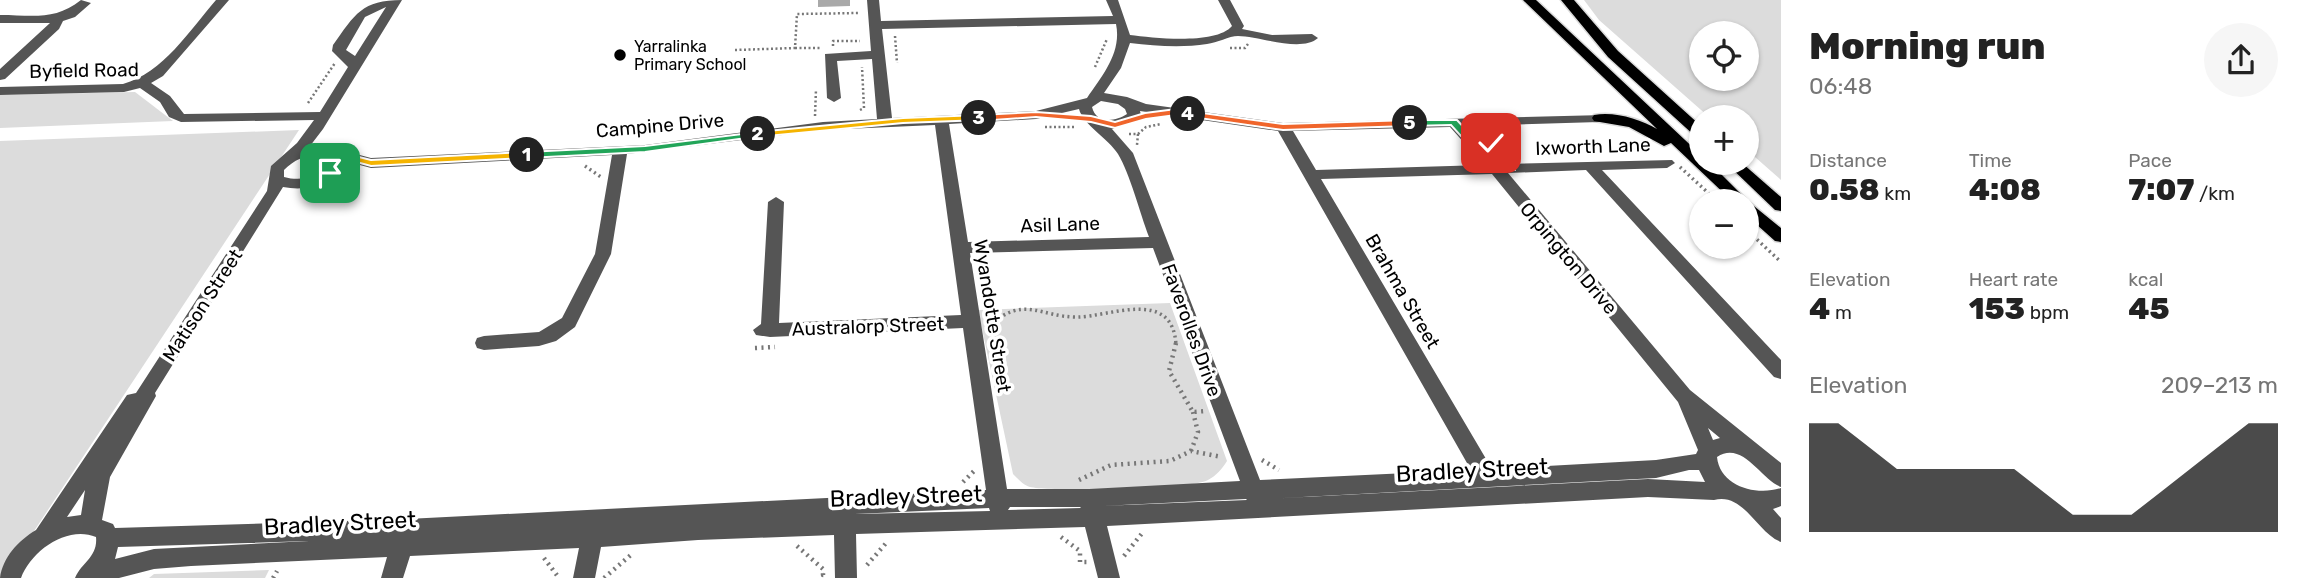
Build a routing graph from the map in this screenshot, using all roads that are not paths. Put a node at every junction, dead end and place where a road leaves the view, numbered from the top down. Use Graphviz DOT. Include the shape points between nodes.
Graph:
graph roads {
  1 [pos="223,0"];
  2 [pos="390,0"];
  3 [pos="396,0"];
  4 [pos="873,0"];
  5 [pos="1112,0"];
  6 [pos="1224,0"];
  7 [pos="1529,0"];
  8 [pos="1567,0"];
  9 [pos="85,3"];
  10 [pos="0,19"];
  11 [pos="57,19"];
  12 [pos="1120,20"];
  13 [pos="876,31"];
  14 [pos="1237,32"];
  15 [pos="1125,38"];
  16 [pos="1312,38"];
  17 [pos="878,55"];
  18 [pos="354,67"];
  19 [pos="1112,70"];
  20 [pos="0,76"];
  21 [pos="142,83"];
  22 [pos="0,91"];
  23 [pos="834,99"];
  24 [pos="1090,100"];
  25 [pos="1125,101"];
  26 [pos="1176,112"];
  27 [pos="1036,115"];
  28 [pos="1599,118"];
  29 [pos="941,119"];
  30 [pos="1094,120"];
  31 [pos="1129,120"];
  32 [pos="319,122"];
  33 [pos="885,122"];
  34 [pos="1454,122"];
  35 [pos="1689,123"];
  36 [pos="1283,127"];
  37 [pos="620,150"];
  38 [pos="332,152"];
  39 [pos="1125,153"];
  40 [pos="287,158"];
  41 [pos="371,163"];
  42 [pos="1673,165"];
  43 [pos="1590,166"];
  44 [pos="1496,168"];
  45 [pos="275,175"];
  46 [pos="1311,175"];
  47 [pos="1746,175"];
  48 [pos="317,180"];
  49 [pos="1714,189"];
  50 [pos="1728,189"];
  51 [pos="776,202"];
  52 [pos="1781,206"];
  53 [pos="260,217"];
  54 [pos="1759,218"];
  55 [pos="1781,237"];
  56 [pos="1160,242"];
  57 [pos="961,248"];
  58 [pos="978,327"];
  59 [pos="484,343"];
  60 [pos="1781,372"];
  61 [pos="145,392"];
  62 [pos="1682,395"];
  63 [pos="1707,456"];
  64 [pos="1770,464"];
  65 [pos="1485,476"];
  66 [pos="1726,488"];
  67 [pos="1256,498"];
  68 [pos="1747,498"];
  69 [pos="1779,501"];
  70 [pos="999,508"];
  71 [pos="1092,508"];
  72 [pos="845,516"];
  73 [pos="90,524"];
  74 [pos="593,527"];
  75 [pos="1781,532"];
  76 [pos="45,536"];
  77 [pos="404,537"];
  78 [pos="108,538"];
  79 [pos="1112,567"];
  80 [pos="88,576"];
  81 [pos="846,576"];
  82 [pos="10,578"];
  83 [pos="392,578"];
  84 [pos="584,578"];
  1 -- 21 [label="street" via="158,74"];
  2 -- 18 [label="street" via="362,13 340,45 339,51"];
  3 -- 18 [label="street"];
  4 -- 13 [label="street"];
  5 -- 12 [label="street"];
  6 -- 14 [label="street" via="1238,24"];
  7 -- 50 [label="main road"];
  8 -- 35 [label="main road" via="1613,54"];
  9 -- 11 [label="street"];
  10 -- 11 [label="street"];
  11 -- 20 [label="street" via="55,26"];
  12 -- 13 [label="street"];
  12 -- 15 [label="street"];
  13 -- 17 [label="street"];
  14 -- 15 [label="street" via="1218,40"];
  14 -- 16 [label="street" via="1272,40"];
  15 -- 19 [label="street"];
  17 -- 23 [label="street" via="831,57"];
  17 -- 33 [label="street"];
  18 -- 32 [label="street"];
  19 -- 24 [label="street"];
  19 -- 25 [label="street"];
  21 -- 22 [label="street, Byfield Road" via="124,88"];
  21 -- 32 [label="street, Byfield Road" via="181,118"];
  24 -- 25 [label="street, Campine Drive"];
  24 -- 27 [label="street, Campine Drive"];
  24 -- 30 [label="street" via="1084,110"];
  25 -- 26 [label="street"];
  25 -- 31 [label="street, Faverolles Drive" via="1134,111"];
  26 -- 31 [label="street"];
  26 -- 36 [label="street"];
  27 -- 29 [label="street, Campine Drive"];
  27 -- 30 [label="street, Campine Drive"];
  28 -- 34 [label="street"];
  28 -- 49 [label="main road" via="1633,122 1653,132"];
  29 -- 33 [label="street, Campine Drive"];
  29 -- 57 [label="street, Wyandotte Street"];
  30 -- 31 [label="street, Campine Drive" via="1115,125"];
  30 -- 39 [label="street, Faverolles Drive"];
  31 -- 39 [label="street, Faverolles Drive"];
  32 -- 38 [label="street" via="322,143"];
  32 -- 40 [label="street"];
  33 -- 37 [label="street, Campine Drive"];
  34 -- 36 [label="street"];
  34 -- 44 [label="street, Orpington Drive"];
  36 -- 46 [label="street, Brahma Street"];
  37 -- 41 [label="street, Campine Drive"];
  37 -- 59 [label="street" via="603,254 569,322 539,340"];
  38 -- 40 [label="street, Campine Drive" via="307,150"];
  38 -- 41 [label="street, Campine Drive"];
  38 -- 48 [label="street" via="336,167"];
  39 -- 56 [label="street, Faverolles Drive"];
  40 -- 45 [label="street, Matison Street"];
  41 -- 48 [label="street, Campine Drive"];
  42 -- 43 [label="street, Ixworth Lane"];
  43 -- 44 [label="street, Ixworth Lane"];
  43 -- 60 [label="street"];
  44 -- 46 [label="street, Ixworth Lane"];
  44 -- 62 [label="street, Orpington Drive"];
  45 -- 48 [label="street" via="291,184"];
  45 -- 53 [label="street, Matison Street" via="275,191"];
  46 -- 65 [label="street, Brahma Street"];
  47 -- 52 [label="main road"];
  48 -- 53 [label="street, Matison Street" via="278,201"];
  51 -- 58 [label="street, Australorp Street" via="766,330"];
  53 -- 61 [label="street, Matison Street"];
  54 -- 55 [label="main road"];
  56 -- 57 [label="street, Asil Lane"];
  56 -- 67 [label="street, Faverolles Drive"];
  57 -- 58 [label="street, Wyandotte Street"];
  58 -- 70 [label="street, Wyandotte Street"];
  61 -- 73 [label="street, Matison Street" via="100,476"];
  61 -- 76 [label="street, Matison Street" via="136,396 111,431"];
  62 -- 63 [label="street, Orpington Drive"];
  62 -- 64 [label="street, Orpington Drive"];
  63 -- 64 [label="street, Bradley Street" via="1725,446"];
  63 -- 65 [label="street, Bradley Street" via="1657,469"];
  63 -- 66 [label="street, Orpington Drive" via="1712,475"];
  65 -- 67 [label="street, Bradley Street"];
  66 -- 67 [label="street, Bradley Street"];
  66 -- 68 [label="street"];
  67 -- 71 [label="street, Bradley Street"];
  68 -- 69 [label="street"];
  68 -- 75 [label="street"];
  70 -- 71 [label="street, Bradley Street"];
  70 -- 72 [label="street, Bradley Street"];
  71 -- 79 [label="street"];
  72 -- 74 [label="street, Bradley Street" via="698,530"];
  72 -- 81 [label="street"];
  73 -- 76 [label="street"];
  73 -- 78 [label="street" via="105,531"];
  74 -- 77 [label="street, Bradley Street"];
  74 -- 84 [label="street"];
  76 -- 82 [label="street" via="17,560"];
  77 -- 78 [label="street, Bradley Street"];
  77 -- 80 [label="street, Bradley Street" via="154,559"];
  77 -- 83 [label="street"];
  78 -- 80 [label="street" via="105,555"];
}
